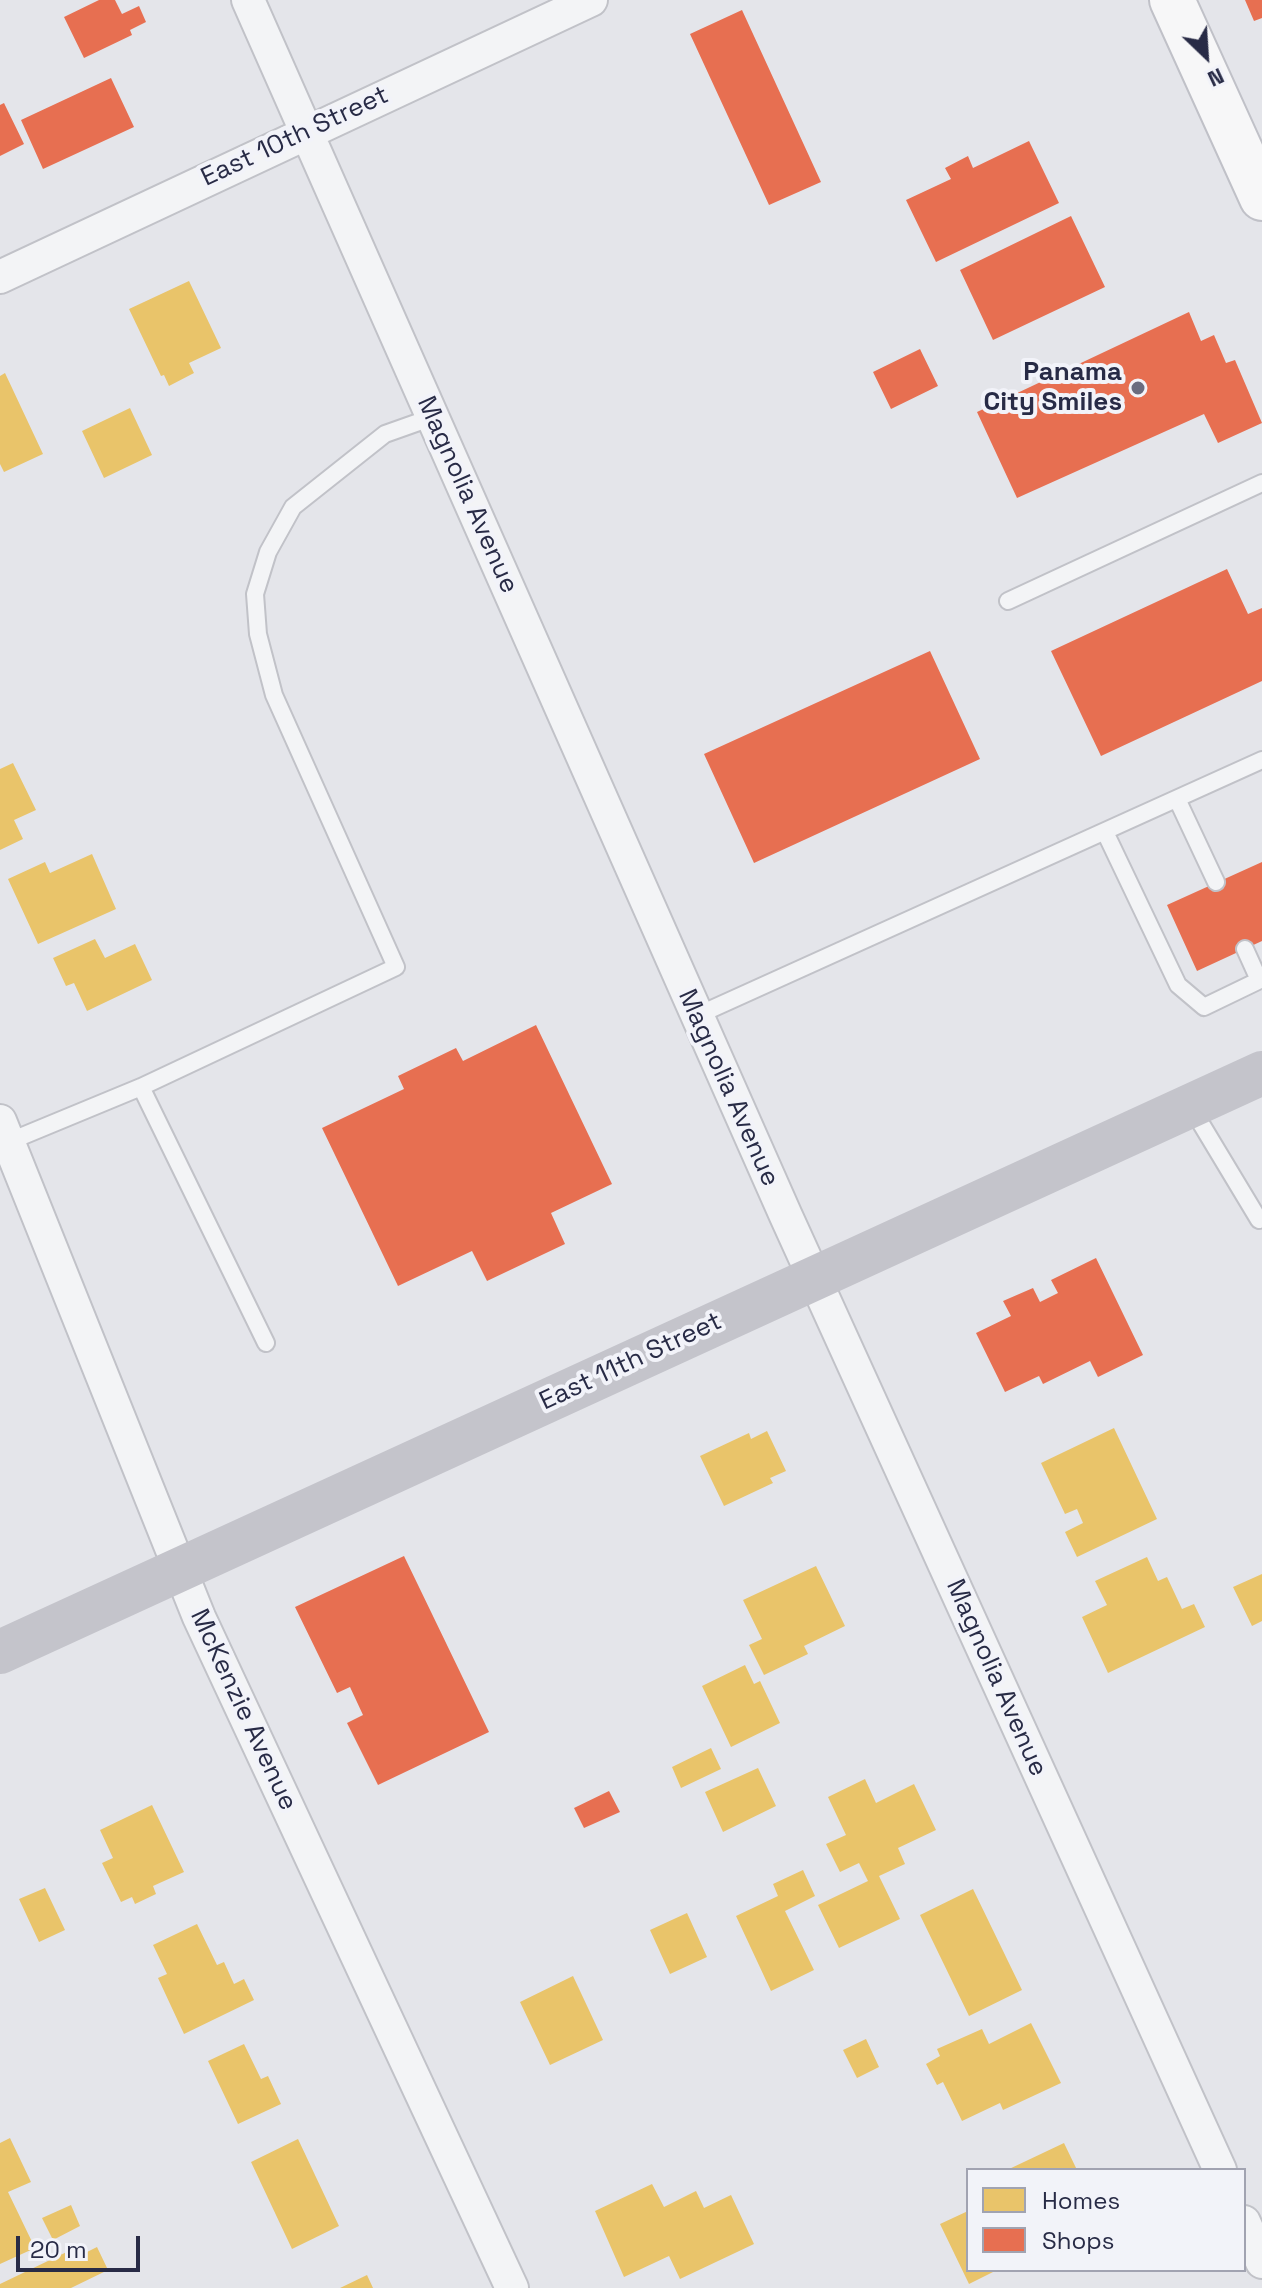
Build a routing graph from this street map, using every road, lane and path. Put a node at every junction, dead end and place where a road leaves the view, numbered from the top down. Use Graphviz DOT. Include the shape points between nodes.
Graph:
graph roads {
  1 [pos="248,0"];
  2 [pos="591,0"];
  3 [pos="1172,0"];
  4 [pos="307,131"];
  5 [pos="1262,198"];
  6 [pos="0,277"];
  7 [pos="433,417"];
  8 [pos="1262,483"];
  9 [pos="1008,601"];
  10 [pos="1262,760"];
  11 [pos="1177,799"];
  12 [pos="1105,832"];
  13 [pos="1216,882"];
  14 [pos="1245,949"];
  15 [pos="1260,980"];
  16 [pos="696,1016"];
  17 [pos="1262,1073"];
  18 [pos="141,1087"];
  19 [pos="1190,1106"];
  20 [pos="4,1131"];
  21 [pos="1261,1221"];
  22 [pos="814,1277"];
  23 [pos="266,1343"];
  24 [pos="180,1569"];
  25 [pos="0,1652"];
  26 [pos="1219,2168"];
  27 [pos="1246,2226"];
  28 [pos="1262,2262"];
  29 [pos="512,2288"];
  1 -- 4 [label="street, Magnolia Avenue"];
  2 -- 4 [label="street, East 10th Street"];
  3 -- 5 [label="main road"];
  4 -- 6 [label="street, East 10th Street"];
  4 -- 7 [label="street, Magnolia Avenue"];
  7 -- 16 [label="street, Magnolia Avenue"];
  7 -- 18 [label="lane" via="385,434 293,507 268,552 255,594 258,634 274,695 396,967"];
  8 -- 9 [label="lane"];
  10 -- 11 [label="lane"];
  11 -- 12 [label="lane"];
  11 -- 13 [label="lane"];
  12 -- 15 [label="lane" via="1178,985 1204,1007"];
  12 -- 16 [label="lane"];
  14 -- 15 [label="lane"];
  16 -- 22 [label="street, Magnolia Avenue"];
  17 -- 19 [label="main road, East 11th Street"];
  18 -- 20 [label="lane"];
  18 -- 23 [label="lane"];
  19 -- 21 [label="lane"];
  19 -- 22 [label="main road, East 11th Street"];
  20 -- 24 [label="street, McKenzie Avenue"];
  22 -- 24 [label="main road, East 11th Street"];
  22 -- 26 [label="street, Magnolia Avenue"];
  24 -- 25 [label="main road, East 11th Street"];
  24 -- 29 [label="street, McKenzie Avenue"];
  27 -- 28 [label="street"];
}
